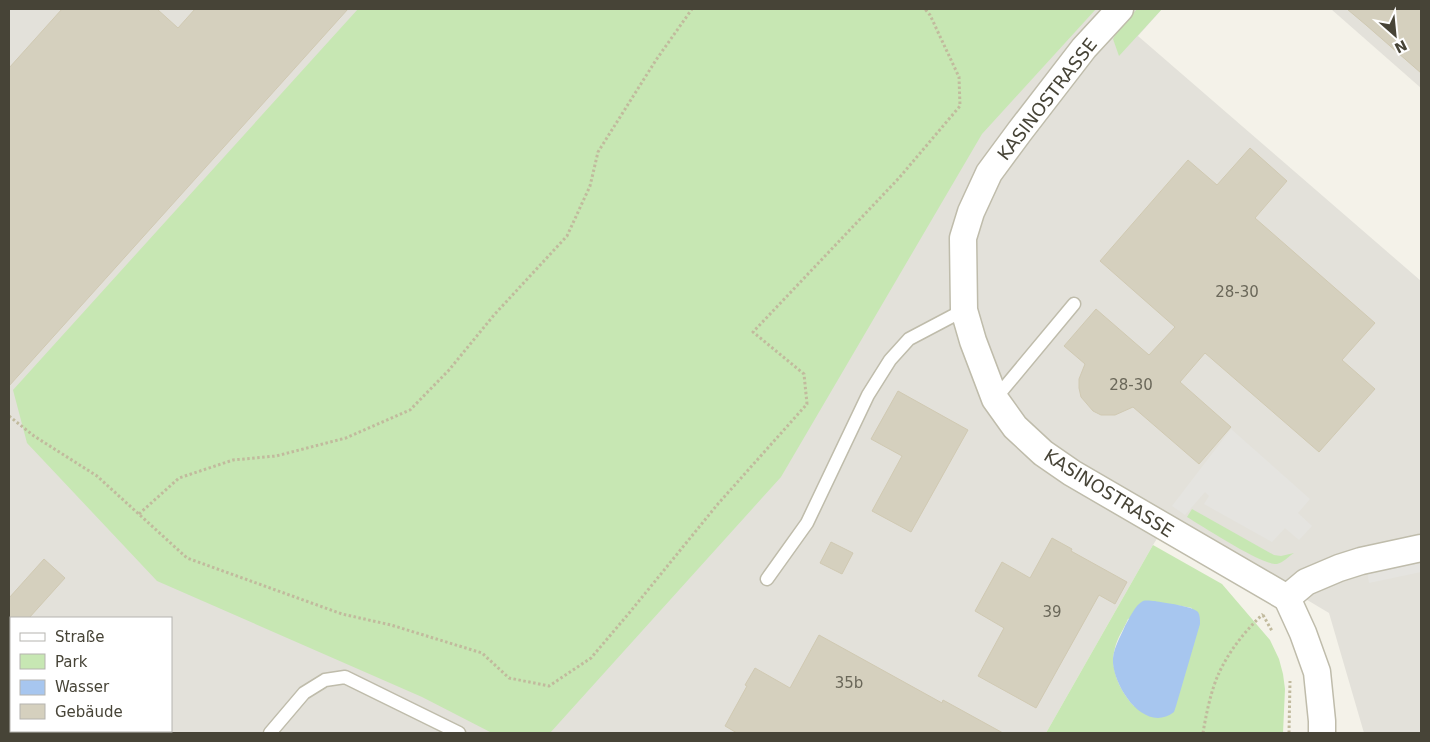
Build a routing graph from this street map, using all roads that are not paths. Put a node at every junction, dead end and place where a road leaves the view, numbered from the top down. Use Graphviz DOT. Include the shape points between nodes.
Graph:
graph roads {
  1 [pos="1120,9"];
  2 [pos="1074,304"];
  3 [pos="964,310"];
  4 [pos="995,399"];
  5 [pos="1421,548"];
  6 [pos="767,579"];
  7 [pos="1286,598"];
  8 [pos="270,733"];
  9 [pos="459,733"];
  10 [pos="1322,733"];
  1 -- 3 [label="street, KASINOSTRASSE" via="1084,48 990,173 971,212 963,238"];
  2 -- 4 [label="lane"];
  3 -- 4 [label="street, KASINOSTRASSE"];
  3 -- 6 [label="lane" via="909,340 890,360 868,395 807,523"];
  4 -- 7 [label="street, KASINOSTRASSE" via="1015,427 1043,453 1072,473"];
  5 -- 7 [label="street" via="1339,568 1306,582"];
  7 -- 10 [label="street" via="1317,672"];
  8 -- 9 [label="lane" via="304,693 325,680 345,677"];
}
